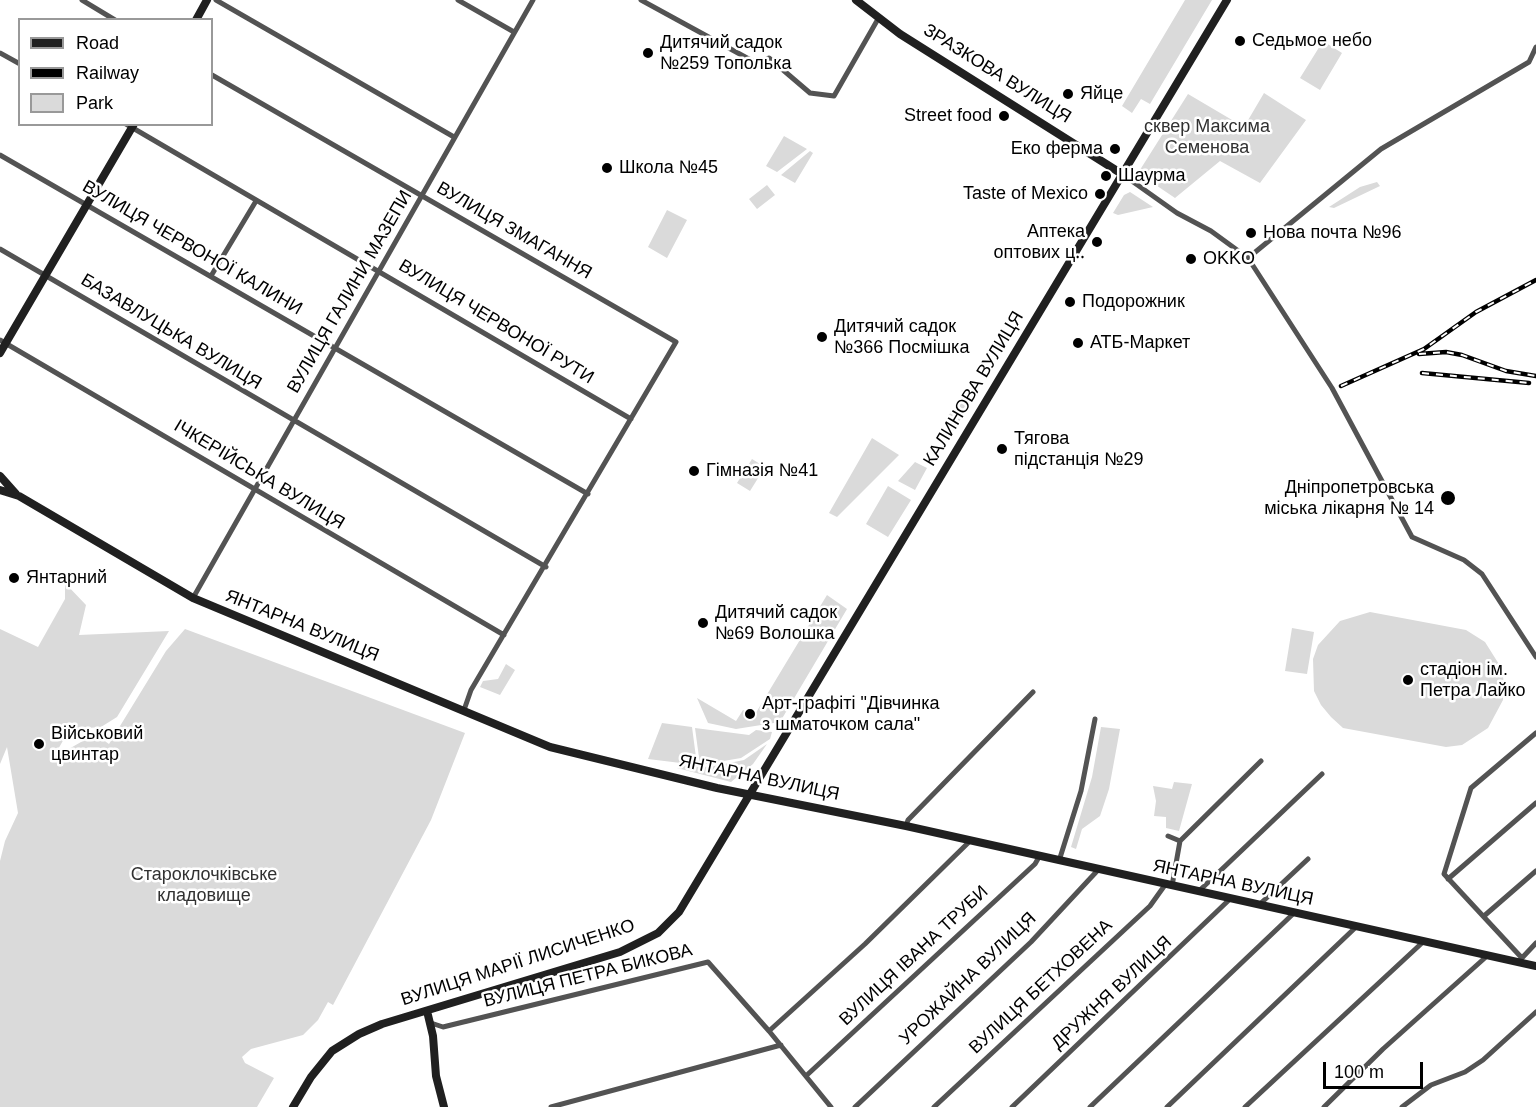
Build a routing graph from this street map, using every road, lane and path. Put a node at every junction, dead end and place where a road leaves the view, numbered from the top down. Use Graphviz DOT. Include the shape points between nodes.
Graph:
graph roads {
  1 [pos="81,0"];
  2 [pos="207,0"];
  3 [pos="216,0"];
  4 [pos="458,0"];
  5 [pos="533,0"];
  6 [pos="641,0"];
  7 [pos="856,0"];
  8 [pos="1227,0"];
  9 [pos="112,18"];
  10 [pos="197,18"];
  11 [pos="878,19"];
  12 [pos="514,32"];
  13 [pos="1536,47"];
  14 [pos="0,53"];
  15 [pos="18,63"];
  16 [pos="213,76"];
  17 [pos="131,126"];
  18 [pos="454,137"];
  19 [pos="0,155"];
  20 [pos="1122,174"];
  21 [pos="423,196"];
  22 [pos="256,201"];
  23 [pos="87,205"];
  24 [pos="0,249"];
  25 [pos="1248,258"];
  26 [pos="379,270"];
  27 [pos="46,276"];
  28 [pos="211,276"];
  29 [pos="3,342"];
  30 [pos="335,348"];
  31 [pos="0,353"];
  32 [pos="632,419"];
  33 [pos="292,421"];
  34 [pos="0,476"];
  35 [pos="253,489"];
  36 [pos="0,490"];
  37 [pos="588,494"];
  38 [pos="19,496"];
  39 [pos="546,567"];
  40 [pos="193,598"];
  41 [pos="504,635"];
  42 [pos="1536,657"];
  43 [pos="1033,692"];
  44 [pos="464,710"];
  45 [pos="1095,719"];
  46 [pos="1536,733"];
  47 [pos="1262,761"];
  48 [pos="1322,774"];
  49 [pos="751,795"];
  50 [pos="1536,803"];
  51 [pos="906,826"];
  52 [pos="1168,836"];
  53 [pos="970,841"];
  54 [pos="1180,841"];
  55 [pos="1039,857"];
  56 [pos="1308,859"];
  57 [pos="1059,861"];
  58 [pos="1098,870"];
  59 [pos="1536,871"];
  60 [pos="1446,876"];
  61 [pos="1168,885"];
  62 [pos="1198,892"];
  63 [pos="1230,899"];
  64 [pos="1259,905"];
  65 [pos="1294,913"];
  66 [pos="1484,916"];
  67 [pos="1356,927"];
  68 [pos="1423,942"];
  69 [pos="1536,944"];
  70 [pos="1487,956"];
  71 [pos="1520,960"];
  72 [pos="1536,966"];
  73 [pos="427,1011"];
  74 [pos="1536,1012"];
  75 [pos="431,1023"];
  76 [pos="769,1031"];
  77 [pos="781,1045"];
  78 [pos="807,1075"];
  79 [pos="293,1107"];
  80 [pos="444,1107"];
  81 [pos="551,1107"];
  82 [pos="831,1107"];
  83 [pos="855,1107"];
  84 [pos="934,1107"];
  85 [pos="1012,1107"];
  86 [pos="1090,1107"];
  87 [pos="1167,1107"];
  88 [pos="1245,1107"];
  89 [pos="1324,1107"];
  90 [pos="1402,1107"];
  1 -- 9 [label="street"];
  2 -- 10 [label="main road"];
  3 -- 18 [label="street"];
  4 -- 12 [label="street"];
  5 -- 12 [label="street, ВУЛИЦЯ ГАЛИНИ МАЗЕПИ"];
  6 -- 11 [label="street" via="758,64 769,58 810,93 834,96"];
  7 -- 11 [label="main road, ЗРАЗКОВА ВУЛИЦЯ"];
  8 -- 20 [label="main road, КАЛИНОВА ВУЛИЦЯ"];
  11 -- 20 [label="main road, ЗРАЗКОВА ВУЛИЦЯ"];
  12 -- 18 [label="street, ВУЛИЦЯ ГАЛИНИ МАЗЕПИ"];
  13 -- 25 [label="street" via="1529,62 1381,149"];
  14 -- 15 [label="street"];
  16 -- 21 [label="street, ВУЛИЦЯ ЗМАГАННЯ"];
  17 -- 22 [label="street, ВУЛИЦЯ ЧЕРВОНОЇ РУТИ"];
  17 -- 23 [label="main road"];
  18 -- 21 [label="street, ВУЛИЦЯ ГАЛИНИ МАЗЕПИ"];
  19 -- 23 [label="street, ВУЛИЦЯ ЧЕРВОНОЇ КАЛИНИ"];
  20 -- 25 [label="street"];
  20 -- 49 [label="main road, КАЛИНОВА ВУЛИЦЯ"];
  21 -- 26 [label="street, ВУЛИЦЯ ГАЛИНИ МАЗЕПИ"];
  21 -- 32 [label="street, ВУЛИЦЯ ЗМАГАННЯ" via="676,342"];
  22 -- 26 [label="street, ВУЛИЦЯ ЧЕРВОНОЇ РУТИ"];
  22 -- 28 [label="street"];
  23 -- 27 [label="main road"];
  23 -- 28 [label="street, ВУЛИЦЯ ЧЕРВОНОЇ КАЛИНИ"];
  24 -- 27 [label="street, БАЗАВЛУЦЬКА ВУЛИЦЯ"];
  25 -- 42 [label="street" via="1332,388 1412,537 1464,560 1482,574"];
  26 -- 30 [label="street, ВУЛИЦЯ ГАЛИНИ МАЗЕПИ"];
  26 -- 32 [label="street, ВУЛИЦЯ ЧЕРВОНОЇ РУТИ"];
  27 -- 29 [label="main road"];
  27 -- 33 [label="street, БАЗАВЛУЦЬКА ВУЛИЦЯ"];
  28 -- 30 [label="street, ВУЛИЦЯ ЧЕРВОНОЇ КАЛИНИ"];
  29 -- 31 [label="main road"];
  29 -- 35 [label="street, ІЧКЕРІЙСЬКА ВУЛИЦЯ"];
  30 -- 33 [label="street, ВУЛИЦЯ ГАЛИНИ МАЗЕПИ"];
  30 -- 37 [label="street, ВУЛИЦЯ ЧЕРВОНОЇ КАЛИНИ"];
  32 -- 37 [label="street"];
  33 -- 35 [label="street, ВУЛИЦЯ ГАЛИНИ МАЗЕПИ"];
  33 -- 39 [label="street, БАЗАВЛУЦЬКА ВУЛИЦЯ"];
  34 -- 38 [label="main road, ЯНТАРНА ВУЛИЦЯ"];
  35 -- 40 [label="street, ВУЛИЦЯ ГАЛИНИ МАЗЕПИ"];
  35 -- 41 [label="street, ІЧКЕРІЙСЬКА ВУЛИЦЯ"];
  36 -- 38 [label="main road, ЯНТАРНА ВУЛИЦЯ"];
  37 -- 39 [label="street"];
  38 -- 40 [label="main road, ЯНТАРНА ВУЛИЦЯ"];
  39 -- 41 [label="street"];
  40 -- 44 [label="main road, ЯНТАРНА ВУЛИЦЯ"];
  41 -- 44 [label="street" via="469,693"];
  43 -- 51 [label="street"];
  44 -- 49 [label="main road, ЯНТАРНА ВУЛИЦЯ" via="550,747"];
  45 -- 57 [label="street" via="1081,791"];
  46 -- 60 [label="street" via="1471,788"];
  47 -- 54 [label="street"];
  48 -- 62 [label="street"];
  49 -- 51 [label="main road, ЯНТАРНА ВУЛИЦЯ"];
  49 -- 73 [label="main road, ВУЛИЦЯ МАРІЇ ЛИСИЧЕНКО" via="688,898 658,933 620,952"];
  50 -- 60 [label="street"];
  51 -- 53 [label="main road, ЯНТАРНА ВУЛИЦЯ"];
  52 -- 54 [label="street"];
  53 -- 55 [label="main road, ЯНТАРНА ВУЛИЦЯ"];
  53 -- 76 [label="street"];
  54 -- 61 [label="street"];
  55 -- 57 [label="main road, ЯНТАРНА ВУЛИЦЯ"];
  55 -- 78 [label="street, ВУЛИЦЯ ІВАНА ТРУБИ"];
  56 -- 64 [label="street"];
  57 -- 58 [label="main road, ЯНТАРНА ВУЛИЦЯ"];
  58 -- 61 [label="main road, ЯНТАРНА ВУЛИЦЯ"];
  58 -- 83 [label="street, УРОЖАЙНА ВУЛИЦЯ" via="1031,942"];
  59 -- 66 [label="street"];
  60 -- 66 [label="street"];
  61 -- 62 [label="main road, ЯНТАРНА ВУЛИЦЯ"];
  61 -- 84 [label="street, ВУЛИЦЯ БЕТХОВЕНА"];
  62 -- 63 [label="main road, ЯНТАРНА ВУЛИЦЯ"];
  63 -- 64 [label="main road, ЯНТАРНА ВУЛИЦЯ"];
  63 -- 85 [label="street, ДРУЖНЯ ВУЛИЦЯ"];
  64 -- 65 [label="main road, ЯНТАРНА ВУЛИЦЯ"];
  65 -- 67 [label="main road, ЯНТАРНА ВУЛИЦЯ"];
  65 -- 86 [label="street"];
  66 -- 71 [label="street"];
  67 -- 68 [label="main road, ЯНТАРНА ВУЛИЦЯ"];
  67 -- 87 [label="street"];
  68 -- 70 [label="main road, ЯНТАРНА ВУЛИЦЯ"];
  68 -- 88 [label="street"];
  69 -- 71 [label="street"];
  70 -- 71 [label="main road, ЯНТАРНА ВУЛИЦЯ"];
  70 -- 89 [label="street"];
  71 -- 72 [label="main road, ЯНТАРНА ВУЛИЦЯ"];
  73 -- 75 [label="main road"];
  73 -- 79 [label="main road, ВУЛИЦЯ МАРІЇ ЛИСИЧЕНКО" via="382,1024 345,1042 321,1064"];
  74 -- 90 [label="street" via="1484,1060 1466,1072 1431,1085"];
  75 -- 76 [label="street, ВУЛИЦЯ ПЕТРА БИКОВА" via="443,1027 708,962"];
  75 -- 80 [label="main road" via="436,1076"];
  76 -- 77 [label="street, ВУЛИЦЯ ПЕТРА БИКОВА"];
  77 -- 78 [label="street, ВУЛИЦЯ ПЕТРА БИКОВА"];
  77 -- 81 [label="street"];
  78 -- 82 [label="street, ВУЛИЦЯ ПЕТРА БИКОВА"];
}
